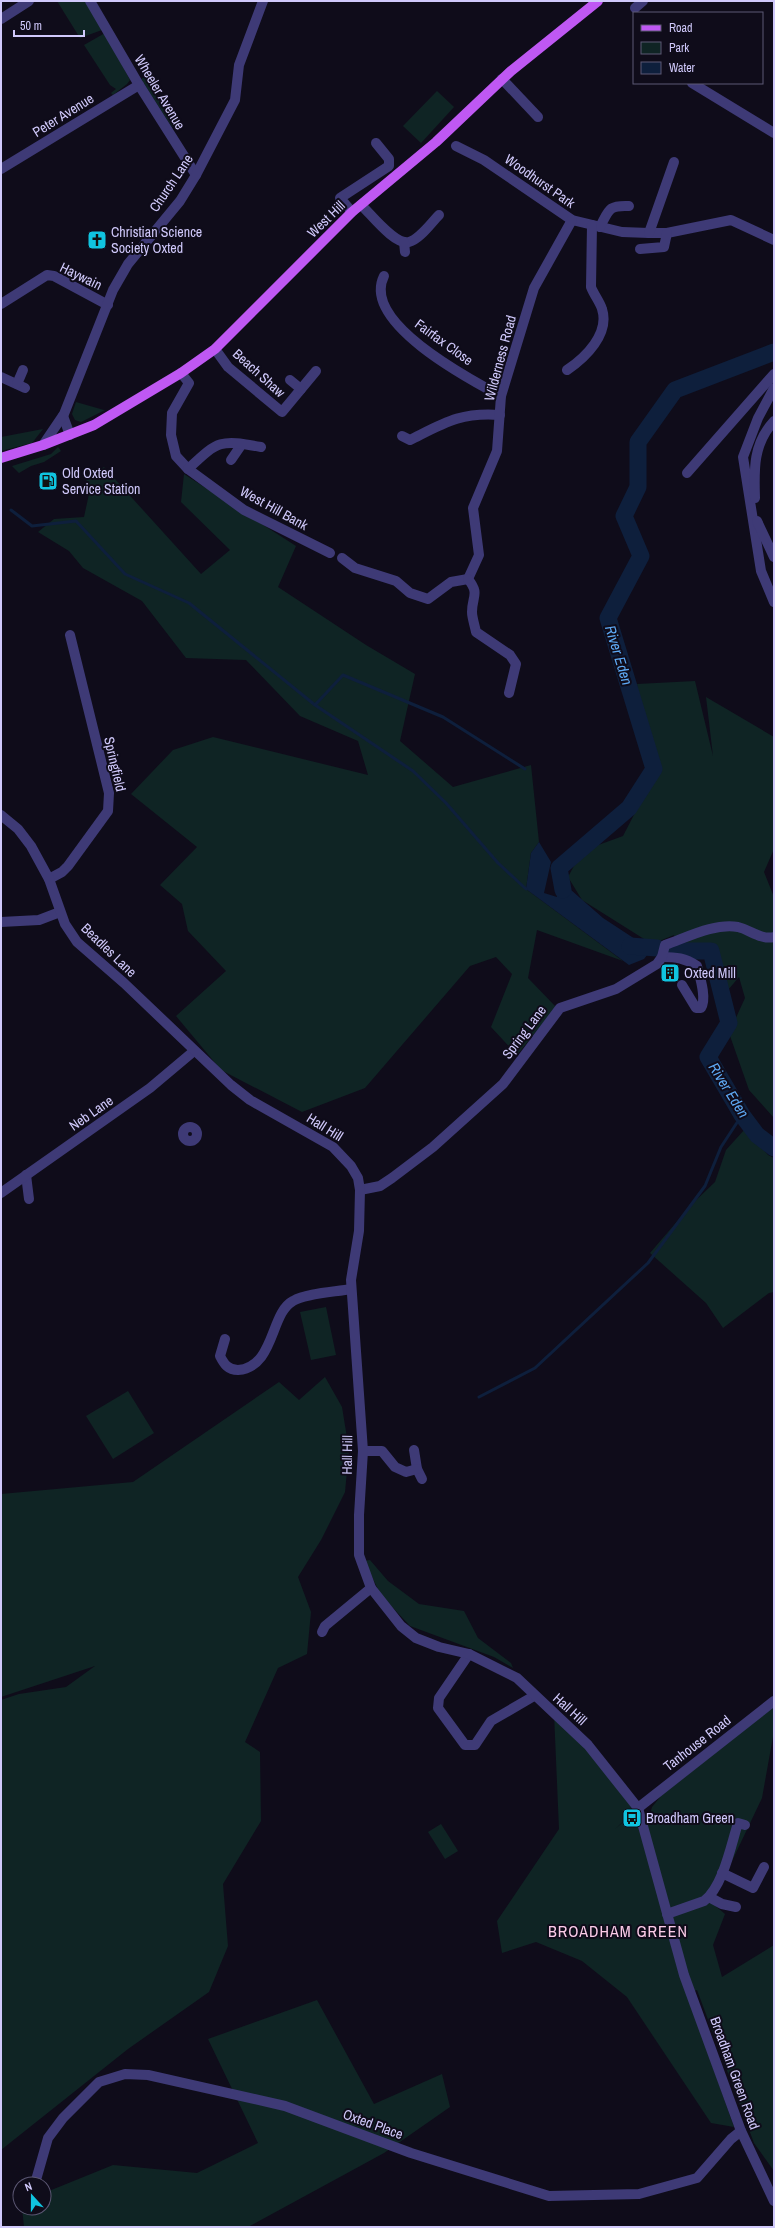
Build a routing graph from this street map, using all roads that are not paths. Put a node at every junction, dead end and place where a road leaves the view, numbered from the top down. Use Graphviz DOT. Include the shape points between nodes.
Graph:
graph roads {
  1 [pos="29,1"];
  2 [pos="90,1"];
  3 [pos="263,1"];
  4 [pos="643,1"];
  5 [pos="593,3"];
  6 [pos="634,8"];
  7 [pos="1,18"];
  8 [pos="502,79"];
  9 [pos="694,84"];
  10 [pos="139,85"];
  11 [pos="538,117"];
  12 [pos="774,133"];
  13 [pos="376,143"];
  14 [pos="456,146"];
  15 [pos="674,162"];
  16 [pos="1,169"];
  17 [pos="196,175"];
  18 [pos="361,205"];
  19 [pos="629,206"];
  20 [pos="352,212"];
  21 [pos="439,215"];
  22 [pos="572,220"];
  23 [pos="596,226"];
  24 [pos="649,233"];
  25 [pos="667,233"];
  26 [pos="774,240"];
  27 [pos="640,249"];
  28 [pos="384,276"];
  29 [pos="1,304"];
  30 [pos="108,305"];
  31 [pos="215,349"];
  32 [pos="24,370"];
  33 [pos="567,370"];
  34 [pos="316,371"];
  35 [pos="181,373"];
  36 [pos="774,374"];
  37 [pos="1,377"];
  38 [pos="290,380"];
  39 [pos="774,388"];
  40 [pos="301,389"];
  41 [pos="501,396"];
  42 [pos="500,415"];
  43 [pos="63,416"];
  44 [pos="774,421"];
  45 [pos="70,435"];
  46 [pos="408,442"];
  47 [pos="242,444"];
  48 [pos="43,445"];
  49 [pos="261,447"];
  50 [pos="1,458"];
  51 [pos="231,460"];
  52 [pos="188,469"];
  53 [pos="687,473"];
  54 [pos="751,510"];
  55 [pos="756,520"];
  56 [pos="330,553"];
  57 [pos="774,557"];
  58 [pos="342,558"];
  59 [pos="468,579"];
  60 [pos="774,602"];
  61 [pos="70,635"];
  62 [pos="509,693"];
  63 [pos="1,815"];
  64 [pos="49,879"];
  65 [pos="60,912"];
  66 [pos="1,922"];
  67 [pos="774,937"];
  68 [pos="662,957"];
  69 [pos="682,985"];
  70 [pos="194,1051"];
  71 [pos="26,1175"];
  72 [pos="360,1190"];
  73 [pos="1,1193"];
  74 [pos="29,1199"];
  75 [pos="351,1289"];
  76 [pos="226,1339"];
  77 [pos="363,1450"];
  78 [pos="414,1450"];
  79 [pos="417,1469"];
  80 [pos="422,1479"];
  81 [pos="371,1588"];
  82 [pos="322,1632"];
  83 [pos="469,1654"];
  84 [pos="534,1696"];
  85 [pos="774,1701"];
  86 [pos="638,1808"];
  87 [pos="745,1825"];
  88 [pos="764,1867"];
  89 [pos="722,1873"];
  90 [pos="709,1897"];
  91 [pos="736,1907"];
  92 [pos="667,1914"];
  93 [pos="741,2131"];
  94 [pos="37,2176"];
  95 [pos="774,2201"];
  1 -- 7 [label="street"];
  2 -- 10 [label="street, Wheeler Avenue"];
  3 -- 17 [label="street, Church Lane" via="239,65 235,100"];
  4 -- 6 [label="street"];
  5 -- 8 [label="main road, West Hill"];
  8 -- 11 [label="street"];
  8 -- 18 [label="main road, West Hill" via="436,142"];
  9 -- 12 [label="street"];
  10 -- 16 [label="street, Peter Avenue"];
  10 -- 17 [label="street, Wheeler Avenue"];
  13 -- 20 [label="street" via="389,159 389,166 340,198"];
  14 -- 22 [label="street, Woodhurst Park" via="484,160"];
  15 -- 24 [label="street"];
  17 -- 30 [label="street, Church Lane" via="180,201 128,264 113,290"];
  18 -- 20 [label="main road, West Hill"];
  18 -- 21 [label="street" via="405,247"];
  19 -- 23 [label="street" via="616,205 610,208"];
  20 -- 31 [label="main road, West Hill"];
  22 -- 23 [label="street, Woodhurst Park"];
  22 -- 41 [label="street, Wilderness Road" via="534,288"];
  23 -- 24 [label="street, Woodhurst Park" via="622,232"];
  23 -- 33 [label="street" via="591,287 604,316 600,333 591,350"];
  24 -- 25 [label="street, Woodhurst Park"];
  25 -- 26 [label="street, Woodhurst Park" via="731,220"];
  25 -- 27 [label="street" via="664,247"];
  28 -- 41 [label="street, Fairfax Close" via="380,286 381,300 407,335"];
  29 -- 30 [label="street, Haywain" via="47,275 54,276"];
  30 -- 43 [label="street, Church Lane"];
  31 -- 35 [label="main road, West Hill"];
  31 -- 40 [label="street, Beach Shaw" via="228,367 282,412"];
  32 -- 37 [label="street" via="21,386"];
  34 -- 40 [label="street, Beach Shaw"];
  35 -- 45 [label="main road, West Hill" via="94,425"];
  35 -- 52 [label="street, West Hill Bank" via="189,383 172,413 171,435 176,456"];
  36 -- 53 [label="street"];
  38 -- 40 [label="street, Beach Shaw"];
  39 -- 54 [label="street" via="758,418 743,457"];
  41 -- 42 [label="street, Wilderness Road"];
  42 -- 46 [label="street" via="484,414 456,418"];
  42 -- 59 [label="street, Wilderness Road" via="497,451 473,508 479,555"];
  43 -- 45 [label="street"];
  43 -- 48 [label="street, Church Lane"];
  44 -- 55 [label="street" via="765,431 754,465"];
  45 -- 48 [label="main road, West Hill"];
  47 -- 49 [label="street"];
  47 -- 51 [label="street"];
  47 -- 52 [label="street" via="227,442 212,446"];
  48 -- 50 [label="main road, West Hill"];
  52 -- 56 [label="street, West Hill Bank" via="244,510"];
  54 -- 55 [label="street"];
  54 -- 60 [label="street" via="761,571"];
  55 -- 57 [label="street"];
  58 -- 59 [label="street" via="355,568 396,580 410,593 428,598 451,582"];
  59 -- 62 [label="street" via="475,588 472,613 476,632 510,655 516,664"];
  61 -- 64 [label="street, Springfield" via="109,793 109,805 105,815 68,866"];
  63 -- 64 [label="street, Beadles Lane" via="22,834"];
  64 -- 65 [label="street, Beadles Lane"];
  65 -- 66 [label="street" via="39,920"];
  65 -- 70 [label="street, Beadles Lane" via="77,942 124,983"];
  67 -- 68 [label="street, Spring Lane" via="768,938 737,927 707,929 665,945"];
  68 -- 69 [label="street" via="689,960 697,966 701,984 700,1008 696,1008"];
  68 -- 72 [label="street, Spring Lane" via="657,964 616,989 560,1008 503,1084 432,1147 392,1178 380,1186"];
  70 -- 71 [label="street, Neb Lane" via="150,1088"];
  70 -- 72 [label="street, Hall Hill" via="250,1100 312,1134 343,1155 358,1178"];
  71 -- 73 [label="street, Neb Lane"];
  71 -- 74 [label="street"];
  72 -- 75 [label="street, Hall Hill"];
  75 -- 76 [label="street" via="293,1301 284,1309 263,1354 254,1364 243,1369 233,1370 224,1364 220,1356"];
  75 -- 77 [label="street, Hall Hill"];
  77 -- 79 [label="street" via="382,1451 395,1467 406,1472"];
  77 -- 81 [label="street, Hall Hill" via="359,1555"];
  78 -- 79 [label="street"];
  79 -- 80 [label="street"];
  81 -- 82 [label="street" via="325,1626"];
  81 -- 83 [label="street, Hall Hill" via="401,1626 416,1638"];
  83 -- 84 [label="street, Hall Hill" via="517,1678"];
  83 -- 84 [label="street" via="439,1698 438,1708 465,1745 476,1745 492,1720"];
  84 -- 86 [label="street, Hall Hill" via="588,1745"];
  85 -- 86 [label="street, Tanhouse Road"];
  86 -- 92 [label="street, Broadham Green Road"];
  87 -- 89 [label="street" via="738,1823"];
  88 -- 89 [label="street" via="753,1888"];
  89 -- 90 [label="street"];
  90 -- 91 [label="street" via="722,1904"];
  90 -- 92 [label="street"];
  92 -- 93 [label="street, Broadham Green Road" via="684,1975"];
  93 -- 94 [label="street, Oxted Place" via="697,2178 638,2194 549,2196 411,2153 285,2106 148,2075 125,2074 100,2082 63,2118 48,2138"];
  93 -- 95 [label="street, Broadham Green Road"];
}
